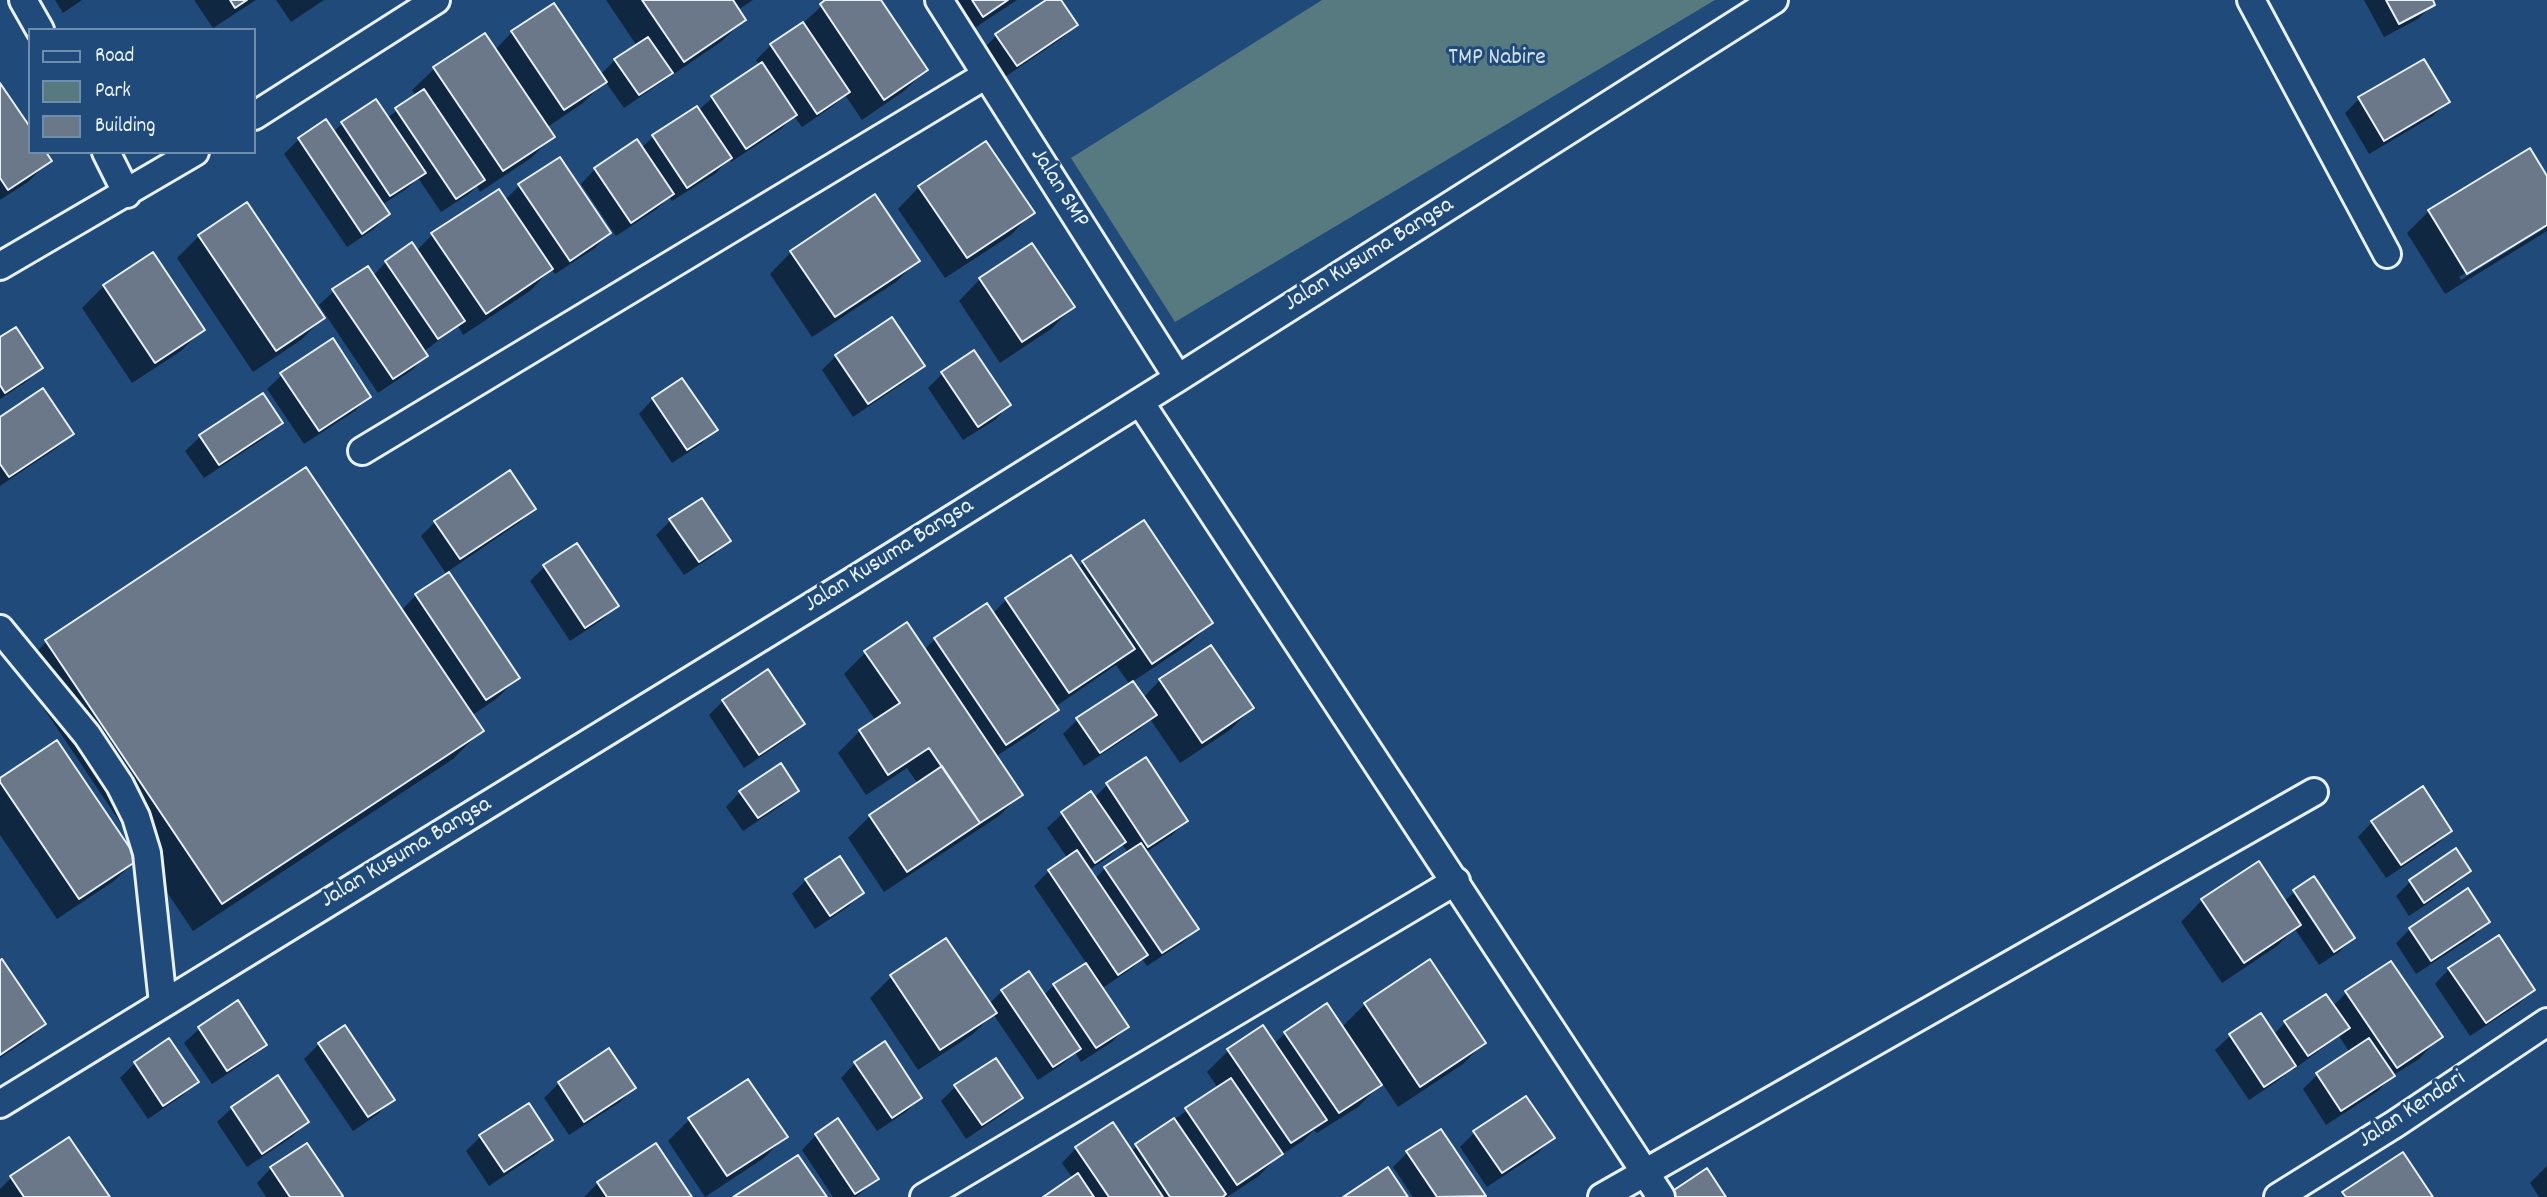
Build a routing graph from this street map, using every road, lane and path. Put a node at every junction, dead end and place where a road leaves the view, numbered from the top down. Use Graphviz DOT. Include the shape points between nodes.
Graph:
graph roads {
  1 [pos="23,0"];
  2 [pos="436,0"];
  3 [pos="939,0"];
  4 [pos="1774,0"];
  5 [pos="2251,0"];
  6 [pos="39,28"];
  7 [pos="986,75"];
  8 [pos="256,115"];
  9 [pos="107,154"];
  10 [pos="192,154"];
  11 [pos="127,194"];
  12 [pos="2387,254"];
  13 [pos="0,266"];
  14 [pos="1178,378"];
  15 [pos="1140,402"];
  16 [pos="362,451"];
  17 [pos="0,629"];
  18 [pos="2314,792"];
  19 [pos="1456,881"];
  20 [pos="163,1003"];
  21 [pos="2547,1022"];
  22 [pos="0,1104"];
  23 [pos="1645,1172"];
  24 [pos="924,1197"];
  25 [pos="1602,1197"];
  26 [pos="1661,1197"];
  27 [pos="2278,1197"];
  1 -- 6 [label="street"];
  2 -- 8 [label="street"];
  3 -- 7 [label="street, Jalan SMP"];
  4 -- 14 [label="street, Jalan Kusuma Bangsa"];
  5 -- 12 [label="street"];
  7 -- 14 [label="street, Jalan SMP"];
  7 -- 16 [label="street"];
  9 -- 11 [label="street"];
  10 -- 11 [label="street"];
  11 -- 13 [label="street"];
  14 -- 15 [label="street, Jalan Kusuma Bangsa"];
  15 -- 19 [label="street"];
  15 -- 20 [label="street, Jalan Kusuma Bangsa"];
  17 -- 20 [label="street" via="87,735 136,817 147,853"];
  18 -- 23 [label="street"];
  19 -- 23 [label="street"];
  19 -- 24 [label="street"];
  20 -- 22 [label="street, Jalan Kusuma Bangsa"];
  21 -- 27 [label="street, Jalan Kendari"];
  23 -- 25 [label="street"];
  23 -- 26 [label="street"];
}
